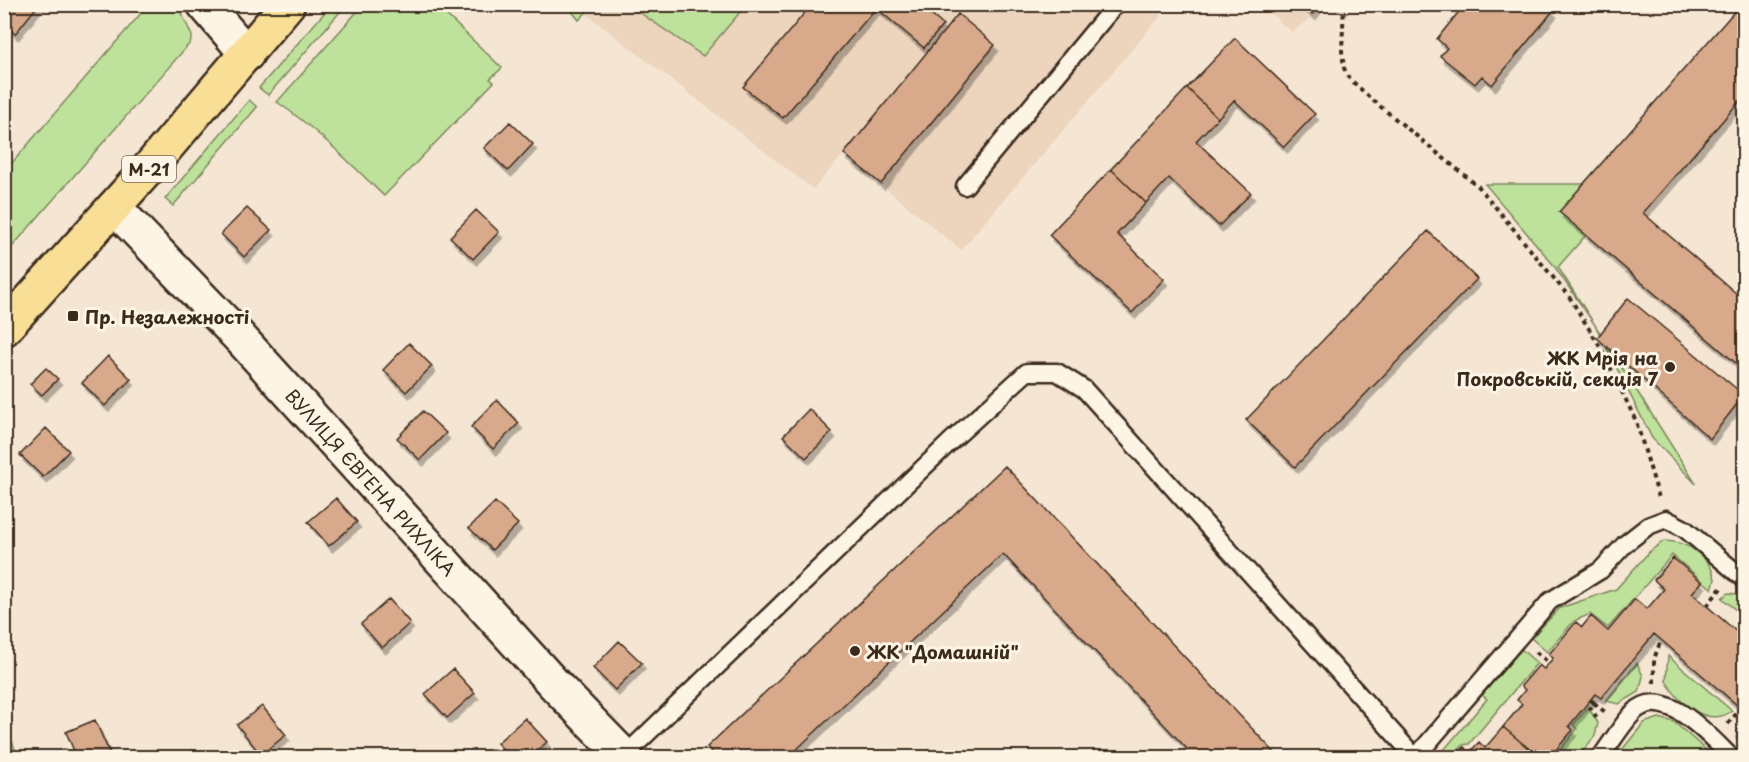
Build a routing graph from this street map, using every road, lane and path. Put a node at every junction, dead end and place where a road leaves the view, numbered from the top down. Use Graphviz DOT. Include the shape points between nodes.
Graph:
graph roads {
  1 [pos="204,4"];
  2 [pos="288,4"];
  3 [pos="1116,4"];
  4 [pos="1344,4"];
  5 [pos="247,54"];
  6 [pos="965,186"];
  7 [pos="114,207"];
  8 [pos="4,329"];
  9 [pos="1666,519"];
  10 [pos="1744,579"];
  11 [pos="1661,640"];
  12 [pos="1656,704"];
  13 [pos="625,757"];
  14 [pos="1415,757"];
  15 [pos="1600,758"];
  16 [pos="1732,758"];
  1 -- 5 [label="street"];
  2 -- 5 [label="highway, М-21"];
  3 -- 6 [label="lane"];
  4 -- 9 [label="path" via="1342,51 1348,77 1479,186 1546,266 1588,325 1636,422"];
  5 -- 7 [label="highway, М-21"];
  7 -- 8 [label="highway, М-21"];
  7 -- 13 [label="street, ВУЛИЦЯ ЄВГЕНА РИХЛІКА" via="241,339"];
  9 -- 10 [label="lane" via="1685,529"];
  9 -- 14 [label="lane" via="1648,526 1601,570 1550,601"];
  11 -- 12 [label="path" via="1654,659"];
  12 -- 15 [label="lane" via="1635,711"];
  12 -- 16 [label="lane" via="1675,708"];
  13 -- 14 [label="lane" via="950,442 1028,372 1057,372 1084,389"];
}
